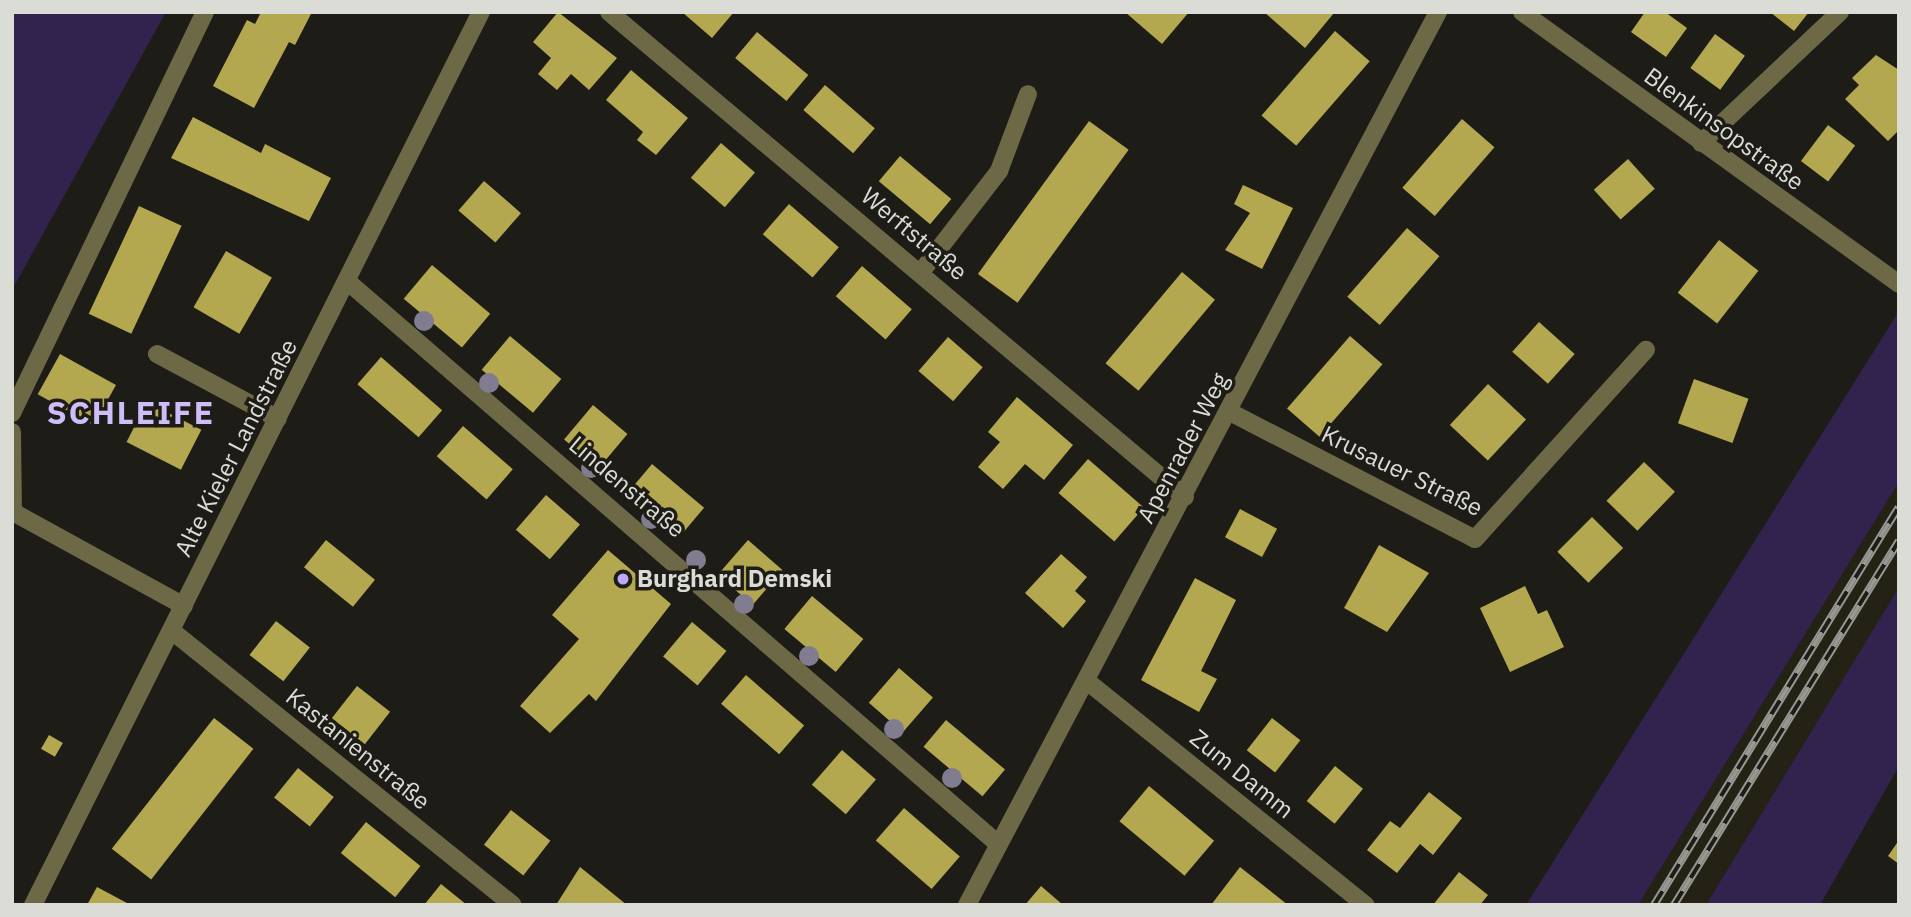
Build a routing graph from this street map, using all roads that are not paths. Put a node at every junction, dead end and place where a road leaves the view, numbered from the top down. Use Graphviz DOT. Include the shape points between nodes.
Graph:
graph roads {
  1 [pos="205,12"];
  2 [pos="481,12"];
  3 [pos="609,12"];
  4 [pos="1438,12"];
  5 [pos="1522,12"];
  6 [pos="1840,12"];
  7 [pos="1028,94"];
  8 [pos="1702,142"];
  9 [pos="921,272"];
  10 [pos="348,281"];
  11 [pos="1899,284"];
  12 [pos="1646,350"];
  13 [pos="157,354"];
  14 [pos="19,371"];
  15 [pos="1230,412"];
  16 [pos="12,413"];
  17 [pos="278,419"];
  18 [pos="12,432"];
  19 [pos="1185,497"];
  20 [pos="184,606"];
  21 [pos="173,631"];
  22 [pos="1088,682"];
  23 [pos="998,844"];
  24 [pos="33,905"];
  25 [pos="513,905"];
  26 [pos="967,905"];
  27 [pos="1365,905"];
  1 -- 14 [label="street"];
  2 -- 10 [label="street, Alte Kieler Landstraße"];
  3 -- 9 [label="street, Werftstraße"];
  4 -- 15 [label="street, Apenrader Weg"];
  5 -- 8 [label="street, Blenkinsopstraße"];
  6 -- 8 [label="street"];
  7 -- 9 [label="street" via="999,171"];
  8 -- 11 [label="street, Blenkinsopstraße"];
  9 -- 19 [label="street, Werftstraße"];
  10 -- 17 [label="street, Alte Kieler Landstraße"];
  10 -- 23 [label="street, Lindenstraße"];
  12 -- 15 [label="street, Krusauer Straße" via="1475,540"];
  13 -- 17 [label="street"];
  14 -- 16 [label="street"];
  15 -- 19 [label="street, Apenrader Weg"];
  17 -- 20 [label="street, Alte Kieler Landstraße"];
  18 -- 20 [label="street" via="13,512"];
  19 -- 22 [label="street, Apenrader Weg"];
  20 -- 21 [label="street, Alte Kieler Landstraße"];
  21 -- 24 [label="street, Alte Kieler Landstraße"];
  21 -- 25 [label="street, Kastanienstraße"];
  22 -- 23 [label="street, Apenrader Weg"];
  22 -- 27 [label="street, Zum Damm"];
  23 -- 26 [label="street, Apenrader Weg"];
}
